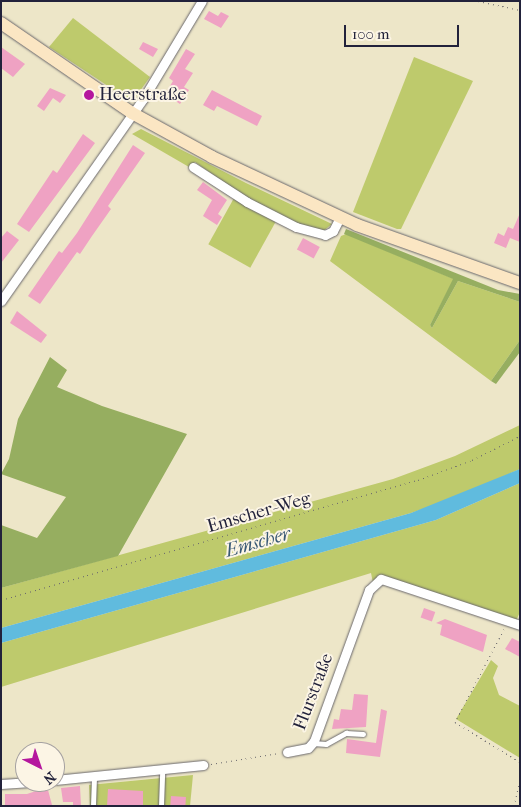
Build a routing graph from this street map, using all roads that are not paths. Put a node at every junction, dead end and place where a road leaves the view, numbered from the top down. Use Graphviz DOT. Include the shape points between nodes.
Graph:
graph roads {
  1 [pos="202,1"];
  2 [pos="1,23"];
  3 [pos="132,113"];
  4 [pos="193,167"];
  5 [pos="340,217"];
  6 [pos="520,283"];
  7 [pos="1,301"];
  8 [pos="520,625"];
  9 [pos="363,734"];
  10 [pos="312,743"];
  11 [pos="287,752"];
  12 [pos="203,765"];
  13 [pos="162,770"];
  14 [pos="94,776"];
  15 [pos="65,779"];
  16 [pos="15,783"];
  17 [pos="1,784"];
  18 [pos="93,806"];
  19 [pos="161,806"];
  1 -- 3 [label="street"];
  2 -- 3 [label="main road"];
  3 -- 5 [label="main road" via="212,157"];
  3 -- 7 [label="street"];
  4 -- 5 [label="street" via="246,202 296,227 325,235 333,231"];
  5 -- 6 [label="main road" via="449,260"];
  8 -- 10 [label="street, Flurstraße" via="507,624 387,578 373,583"];
  9 -- 10 [label="lane" via="346,733 326,744"];
  10 -- 11 [label="street, Flurstraße" via="308,748"];
  12 -- 13 [label="street"];
  13 -- 14 [label="street"];
  13 -- 19 [label="lane"];
  14 -- 15 [label="street"];
  14 -- 18 [label="lane"];
  16 -- 17 [label="street"];
}
